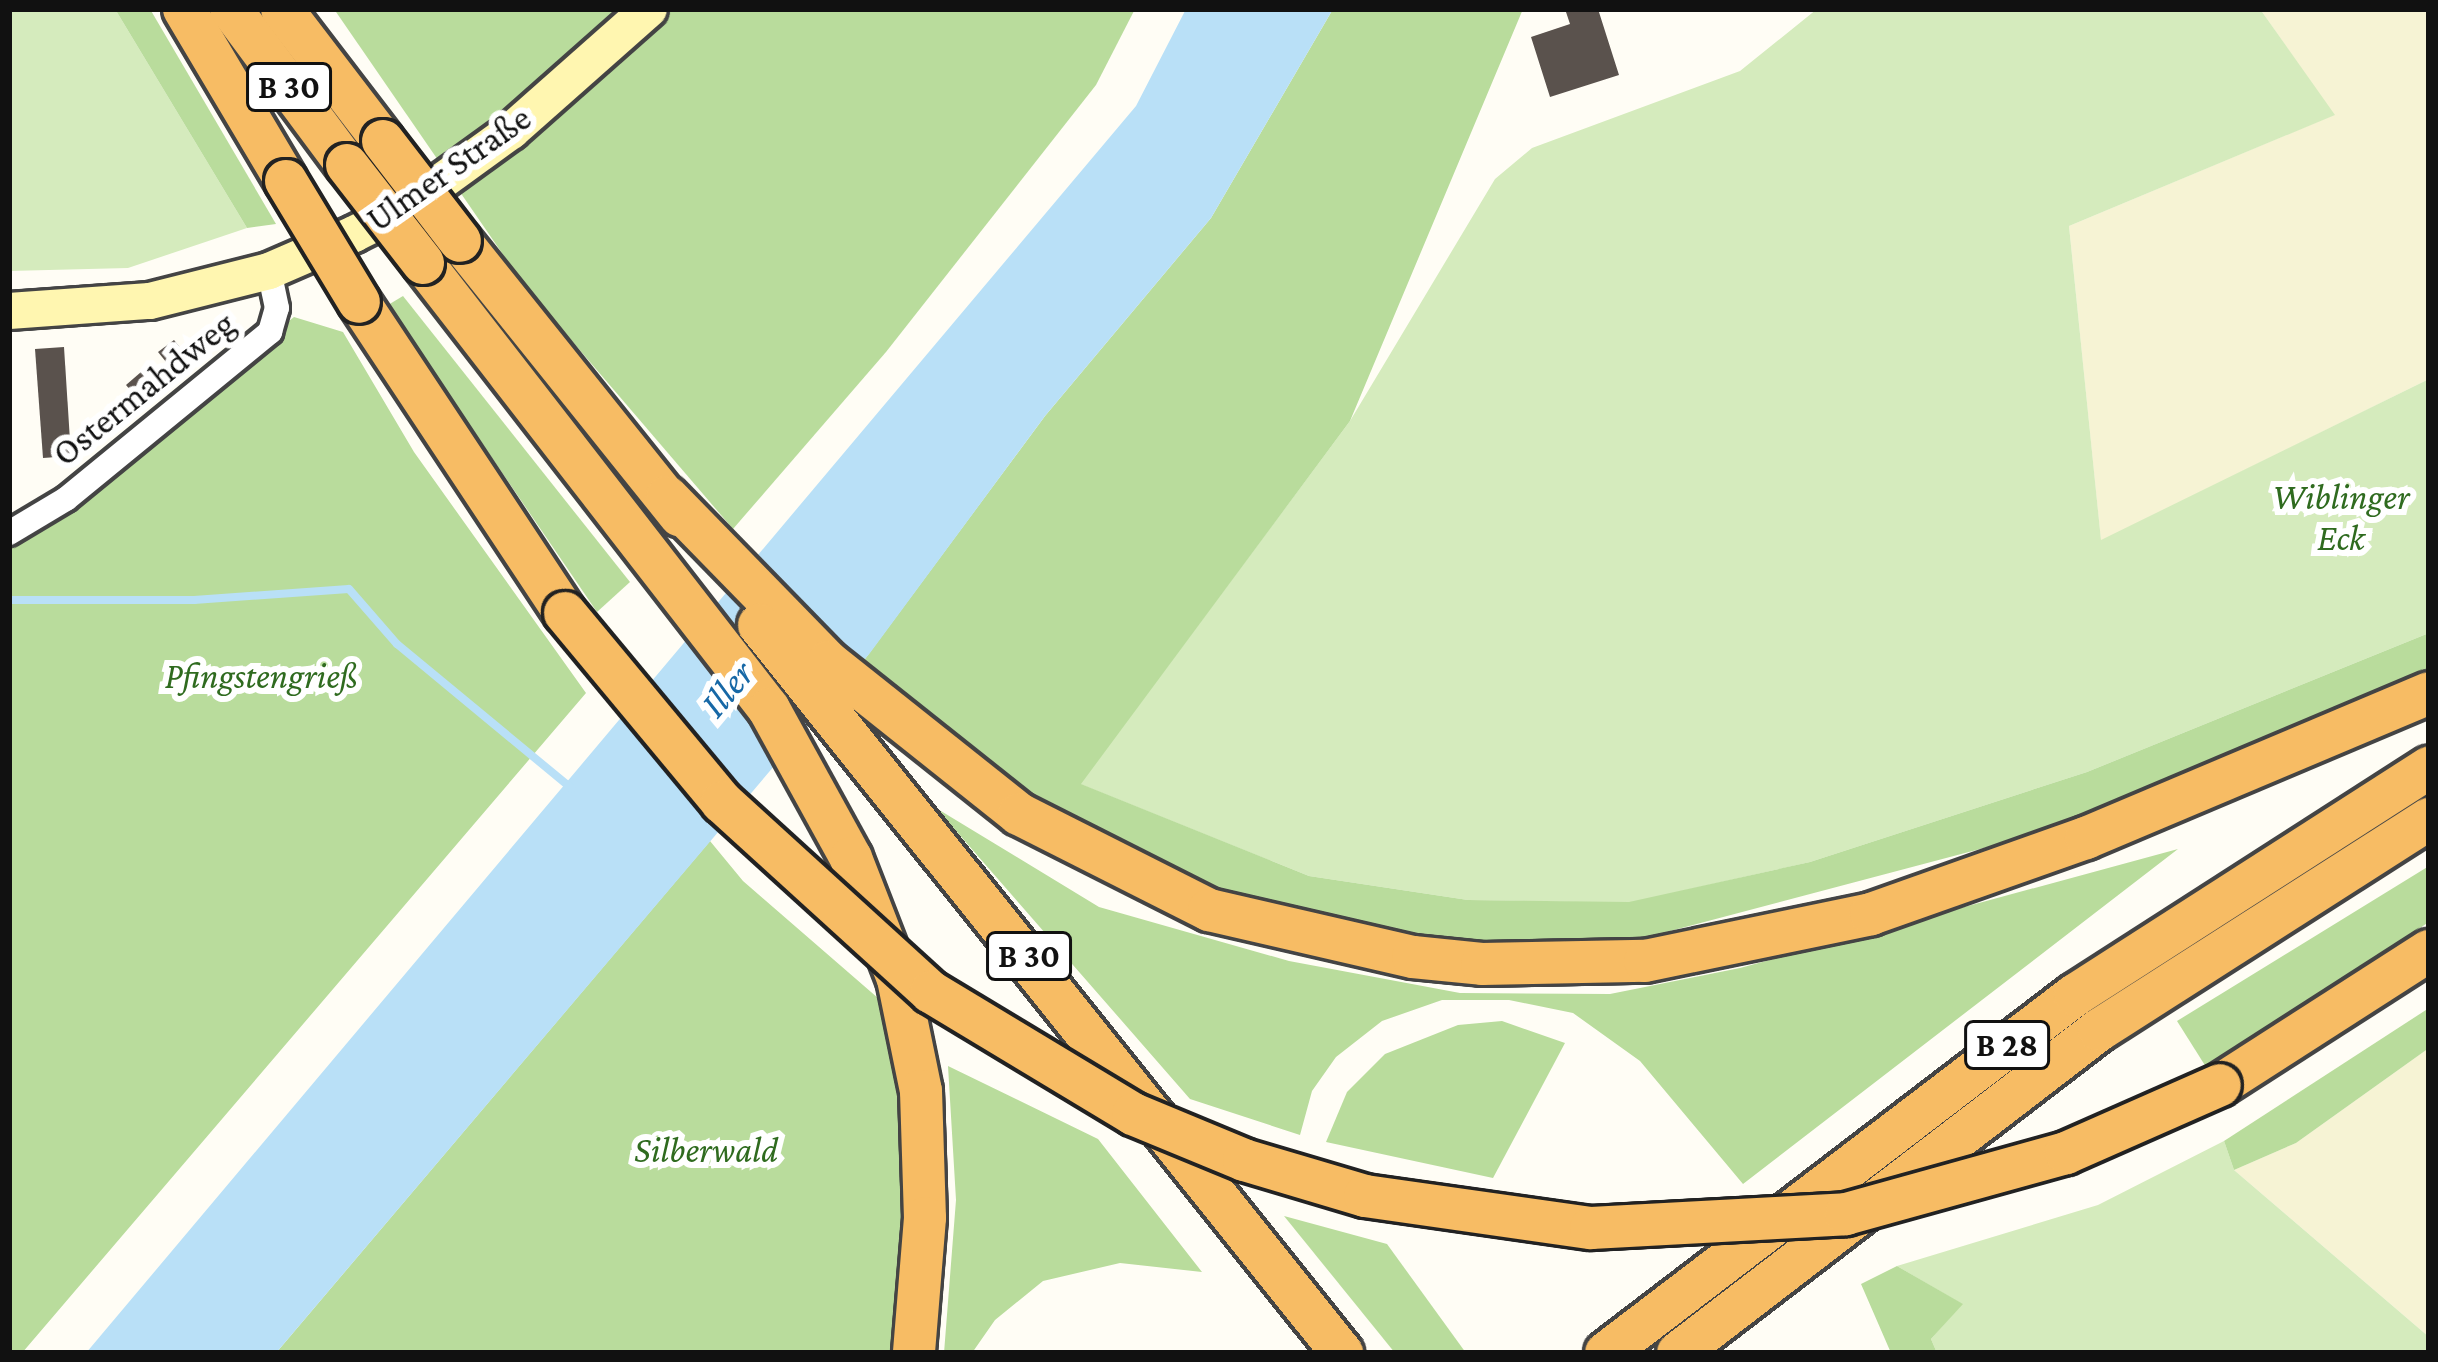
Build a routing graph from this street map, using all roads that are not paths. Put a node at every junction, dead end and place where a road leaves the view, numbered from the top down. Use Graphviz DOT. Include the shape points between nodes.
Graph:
graph roads {
  1 [pos="184,9"];
  2 [pos="231,9"];
  3 [pos="282,9"];
  4 [pos="649,9"];
  5 [pos="269,271"];
  6 [pos="9,311"];
  7 [pos="667,497"];
  8 [pos="9,532"];
  9 [pos="2429,693"];
  10 [pos="2429,768"];
  11 [pos="2429,819"];
  12 [pos="2429,951"];
  13 [pos="914,1353"];
  14 [pos="1342,1353"];
  15 [pos="1606,1353"];
  16 [pos="1678,1353"];
  1 -- 12 [label="highway, bridge" via="359,302 565,613 722,802 931,992 1132,1114 1244,1160 1365,1196 1591,1228 1846,1214 2066,1153 2220,1085"];
  2 -- 13 [label="highway, B 30, bridge" via="769,709 851,858 898,979 918,1074 926,1217"];
  3 -- 7 [label="highway, B 30, bridge"];
  4 -- 5 [label="main road, Ulmer Straße" via="511,131 402,210"];
  5 -- 6 [label="main road, Ulmer Straße" via="150,301"];
  5 -- 8 [label="street, Ostermahdweg" via="277,308 270,332 66,499"];
  7 -- 9 [label="highway" via="828,662 937,755 1066,841 1209,910 1413,957 1627,962 1729,949 1964,884"];
  7 -- 14 [label="highway, B 30"];
  10 -- 15 [label="highway, B 28" via="2075,995"];
  11 -- 16 [label="highway, B 28" via="2099,1030"];
}
